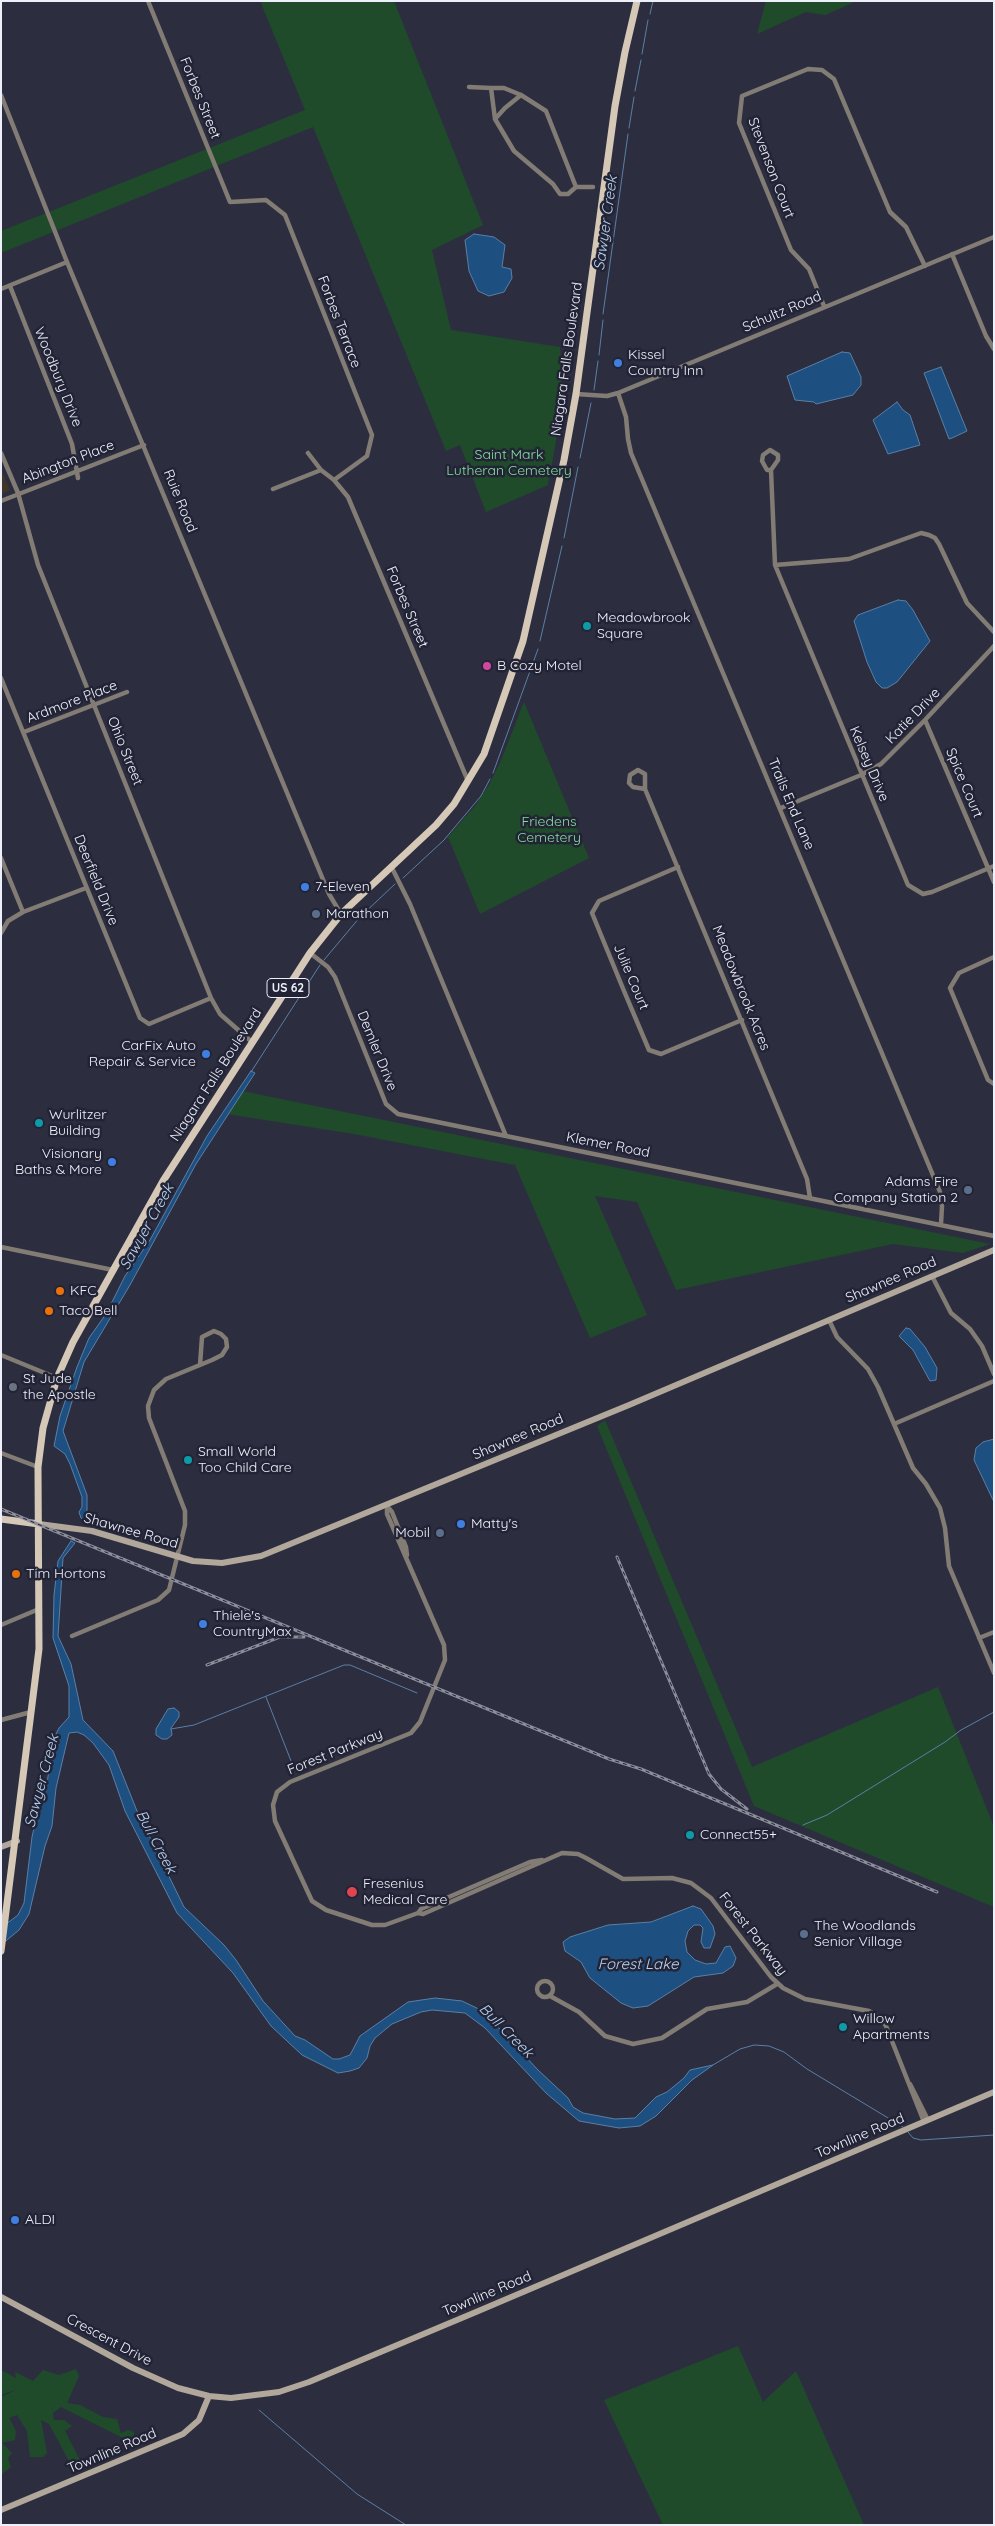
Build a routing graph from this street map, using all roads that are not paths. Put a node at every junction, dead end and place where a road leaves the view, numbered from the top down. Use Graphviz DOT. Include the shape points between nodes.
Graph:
graph roads {
  1 [pos="148,1"];
  2 [pos="637,1"];
  3 [pos="470,87"];
  4 [pos="491,88"];
  5 [pos="1,95"];
  6 [pos="521,95"];
  7 [pos="496,119"];
  8 [pos="576,187"];
  9 [pos="593,187"];
  10 [pos="230,202"];
  11 [pos="994,237"];
  12 [pos="952,254"];
  13 [pos="67,262"];
  14 [pos="924,266"];
  15 [pos="10,286"];
  16 [pos="1,289"];
  17 [pos="824,306"];
  18 [pos="994,349"];
  19 [pos="618,393"];
  20 [pos="576,394"];
  21 [pos="144,445"];
  22 [pos="1,453"];
  23 [pos="308,453"];
  24 [pos="320,470"];
  25 [pos="771,470"];
  26 [pos="75,471"];
  27 [pos="78,478"];
  28 [pos="334,480"];
  29 [pos="272,488"];
  30 [pos="18,494"];
  31 [pos="1,501"];
  32 [pos="775,565"];
  33 [pos="994,632"];
  34 [pos="994,646"];
  35 [pos="1,678"];
  36 [pos="127,692"];
  37 [pos="94,705"];
  38 [pos="925,720"];
  39 [pos="24,732"];
  40 [pos="861,775"];
  41 [pos="469,782"];
  42 [pos="645,789"];
  43 [pos="781,808"];
  44 [pos="1,858"];
  45 [pos="391,866"];
  46 [pos="994,866"];
  47 [pos="678,867"];
  48 [pos="988,868"];
  49 [pos="994,882"];
  50 [pos="86,888"];
  51 [pos="23,912"];
  52 [pos="341,914"];
  53 [pos="1,934"];
  54 [pos="310,953"];
  55 [pos="994,957"];
  56 [pos="211,998"];
  57 [pos="742,1020"];
  58 [pos="252,1042"];
  59 [pos="994,1084"];
  60 [pos="506,1136"];
  61 [pos="810,1198"];
  62 [pos="941,1224"];
  63 [pos="994,1236"];
  64 [pos="1,1247"];
  65 [pos="994,1250"];
  66 [pos="113,1270"];
  67 [pos="932,1276"];
  68 [pos="829,1320"];
  69 [pos="1,1355"];
  70 [pos="200,1365"];
  71 [pos="994,1374"];
  72 [pos="57,1378"];
  73 [pos="994,1381"];
  74 [pos="894,1424"];
  75 [pos="1,1453"];
  76 [pos="38,1467"];
  77 [pos="387,1506"];
  78 [pos="1,1519"];
  79 [pos="39,1524"];
  80 [pos="178,1558"];
  81 [pos="40,1609"];
  82 [pos="1,1625"];
  83 [pos="994,1632"];
  84 [pos="72,1636"];
  85 [pos="979,1638"];
  86 [pos="994,1673"];
  87 [pos="32,1712"];
  88 [pos="1,1720"];
  89 [pos="17,1841"];
  90 [pos="1,1847"];
  91 [pos="2,1949"];
  92 [pos="777,1984"];
  93 [pos="550,1996"];
  94 [pos="994,2092"];
  95 [pos="926,2121"];
  96 [pos="1,2297"];
  97 [pos="209,2396"];
  98 [pos="1,2510"];
  1 -- 10 [label="street, Forbes Street"];
  2 -- 20 [label="main road, Niagara Falls Boulevard / US 62" via="615,106"];
  3 -- 4 [label="street"];
  4 -- 6 [label="street" via="504,88"];
  4 -- 7 [label="street"];
  5 -- 13 [label="street, Ruie Road"];
  6 -- 7 [label="street"];
  6 -- 8 [label="street" via="546,111"];
  7 -- 8 [label="street" via="514,151 553,184 560,194 568,194"];
  8 -- 9 [label="street"];
  10 -- 28 [label="street, Forbes Terrace" via="266,200 285,215 372,436 367,456"];
  11 -- 12 [label="street, Schultz Road"];
  12 -- 14 [label="street, Schultz Road"];
  12 -- 18 [label="street"];
  13 -- 15 [label="street"];
  13 -- 21 [label="street, Ruie Road"];
  14 -- 17 [label="street, Schultz Road"];
  14 -- 17 [label="street, Stevenson Court" via="906,227 890,212 834,79 822,70 808,69 742,96 739,123 788,244 809,269"];
  15 -- 16 [label="street"];
  15 -- 26 [label="street, Woodbury Drive" via="72,444"];
  17 -- 19 [label="street, Schultz Road"];
  19 -- 20 [label="street, Schultz Road" via="606,396"];
  19 -- 43 [label="street, Trails End Lane" via="632,452"];
  20 -- 41 [label="main road, Niagara Falls Boulevard / US 62" via="523,641 484,754"];
  21 -- 26 [label="street, Abington Place"];
  21 -- 52 [label="street, Ruie Road"];
  22 -- 30 [label="street, Ohio Street"];
  23 -- 24 [label="street, Forbes Street"];
  24 -- 28 [label="street, Forbes Street"];
  24 -- 29 [label="street"];
  25 -- 25 [label="street, Kelsey Drive" via="778,455 770,450 762,456 762,461 767,470"];
  25 -- 32 [label="street, Kelsey Drive"];
  26 -- 27 [label="street, Woodbury Drive"];
  26 -- 30 [label="street, Abington Place"];
  28 -- 41 [label="street, Forbes Street" via="348,497"];
  30 -- 31 [label="street, Abington Place"];
  30 -- 37 [label="street, Ohio Street" via="38,565"];
  32 -- 33 [label="street" via="849,559 921,533 929,534 939,544 967,603"];
  32 -- 40 [label="street, Kelsey Drive"];
  34 -- 38 [label="street, Katie Drive"];
  35 -- 39 [label="street, Deerfield Drive"];
  36 -- 37 [label="street, Ardmore Place"];
  37 -- 39 [label="street, Ardmore Place"];
  37 -- 56 [label="street, Ohio Street"];
  38 -- 40 [label="street, Katie Drive" via="881,764"];
  38 -- 48 [label="street, Spice Court"];
  39 -- 50 [label="street, Deerfield Drive"];
  40 -- 43 [label="street, Katie Drive"];
  40 -- 48 [label="street, Kelsey Drive" via="908,885 915,891 923,894 932,892"];
  41 -- 45 [label="main road, Niagara Falls Boulevard / US 62" via="436,825"];
  42 -- 42 [label="street, Meadowbrook Acres" via="645,774 638,770 630,775 629,783 633,787"];
  42 -- 47 [label="street, Meadowbrook Acres"];
  43 -- 62 [label="street, Trails End Lane" via="940,1192"];
  44 -- 51 [label="street"];
  45 -- 52 [label="main road, Niagara Falls Boulevard / US 62"];
  45 -- 60 [label="street" via="410,904"];
  46 -- 48 [label="street, Kelsey Drive"];
  47 -- 57 [label="street, Meadowbrook Acres"];
  47 -- 57 [label="street, Julie Court" via="599,901 592,913 617,974 649,1050 661,1054"];
  48 -- 49 [label="street, Spice Court"];
  50 -- 51 [label="street"];
  50 -- 56 [label="street, Deerfield Drive" via="140,1018 149,1024"];
  51 -- 53 [label="street" via="8,921"];
  52 -- 54 [label="main road, Niagara Falls Boulevard / US 62"];
  54 -- 58 [label="main road, Niagara Falls Boulevard / US 62"];
  54 -- 60 [label="street, Demler Drive" via="335,977 386,1104 398,1114"];
  55 -- 59 [label="street" via="959,973 950,988 988,1080"];
  56 -- 58 [label="street, Ohio Street" via="220,1014"];
  57 -- 61 [label="street, Meadowbrook Acres" via="807,1179"];
  58 -- 66 [label="main road, Niagara Falls Boulevard / US 62" via="178,1157"];
  60 -- 61 [label="street, Klemer Road"];
  61 -- 62 [label="street, Klemer Road"];
  62 -- 63 [label="street, Klemer Road"];
  64 -- 66 [label="street"];
  65 -- 67 [label="street, Shawnee Road"];
  66 -- 72 [label="main road, Niagara Falls Boulevard / US 62"];
  67 -- 68 [label="street, Shawnee Road"];
  67 -- 71 [label="street" via="951,1312 970,1329 982,1346"];
  68 -- 74 [label="street" via="837,1337 868,1369"];
  68 -- 77 [label="street, Shawnee Road"];
  69 -- 72 [label="street"];
  70 -- 70 [label="street" via="222,1355 227,1347 221,1334 214,1331 202,1337"];
  70 -- 80 [label="street" via="159,1384 148,1406 149,1418 185,1511"];
  72 -- 76 [label="main road, Niagara Falls Boulevard / US 62" via="43,1428"];
  73 -- 74 [label="street"];
  74 -- 85 [label="street" via="913,1468 940,1508 949,1566"];
  75 -- 76 [label="street"];
  76 -- 79 [label="main road, Niagara Falls Boulevard / US 62"];
  77 -- 80 [label="street, Shawnee Road" via="261,1556 222,1563"];
  77 -- 92 [label="street, Forest Parkway" via="446,1655 420,1722 406,1736 286,1784 277,1792 273,1810 275,1820 308,1897 326,1910 378,1926 393,1924 418,1913 424,1914 543,1860 562,1853 578,1854 623,1879 672,1878 691,1883 711,1898"];
  78 -- 79 [label="main road"];
  79 -- 80 [label="street, Shawnee Road" via="92,1531"];
  79 -- 81 [label="main road, Niagara Falls Boulevard / US 62"];
  80 -- 84 [label="street" via="164,1597"];
  81 -- 82 [label="street"];
  81 -- 87 [label="main road, Niagara Falls Boulevard / US 62"];
  83 -- 85 [label="street"];
  85 -- 86 [label="street"];
  87 -- 88 [label="street"];
  87 -- 89 [label="main road, Niagara Falls Boulevard / US 62"];
  89 -- 90 [label="street"];
  89 -- 91 [label="main road, Niagara Falls Boulevard / US 62"];
  92 -- 93 [label="street" via="747,2002 707,2010 662,2038 633,2044 605,2036 579,2012"];
  92 -- 95 [label="street, Forest Parkway" via="805,1999 863,2009 880,2018"];
  94 -- 95 [label="street, Townline Road"];
  95 -- 97 [label="street, Townline Road" via="298,2386 250,2397"];
  96 -- 97 [label="street, Crescent Drive" via="156,2380"];
  97 -- 98 [label="street, Townline Road" via="199,2420 183,2434"];
}
